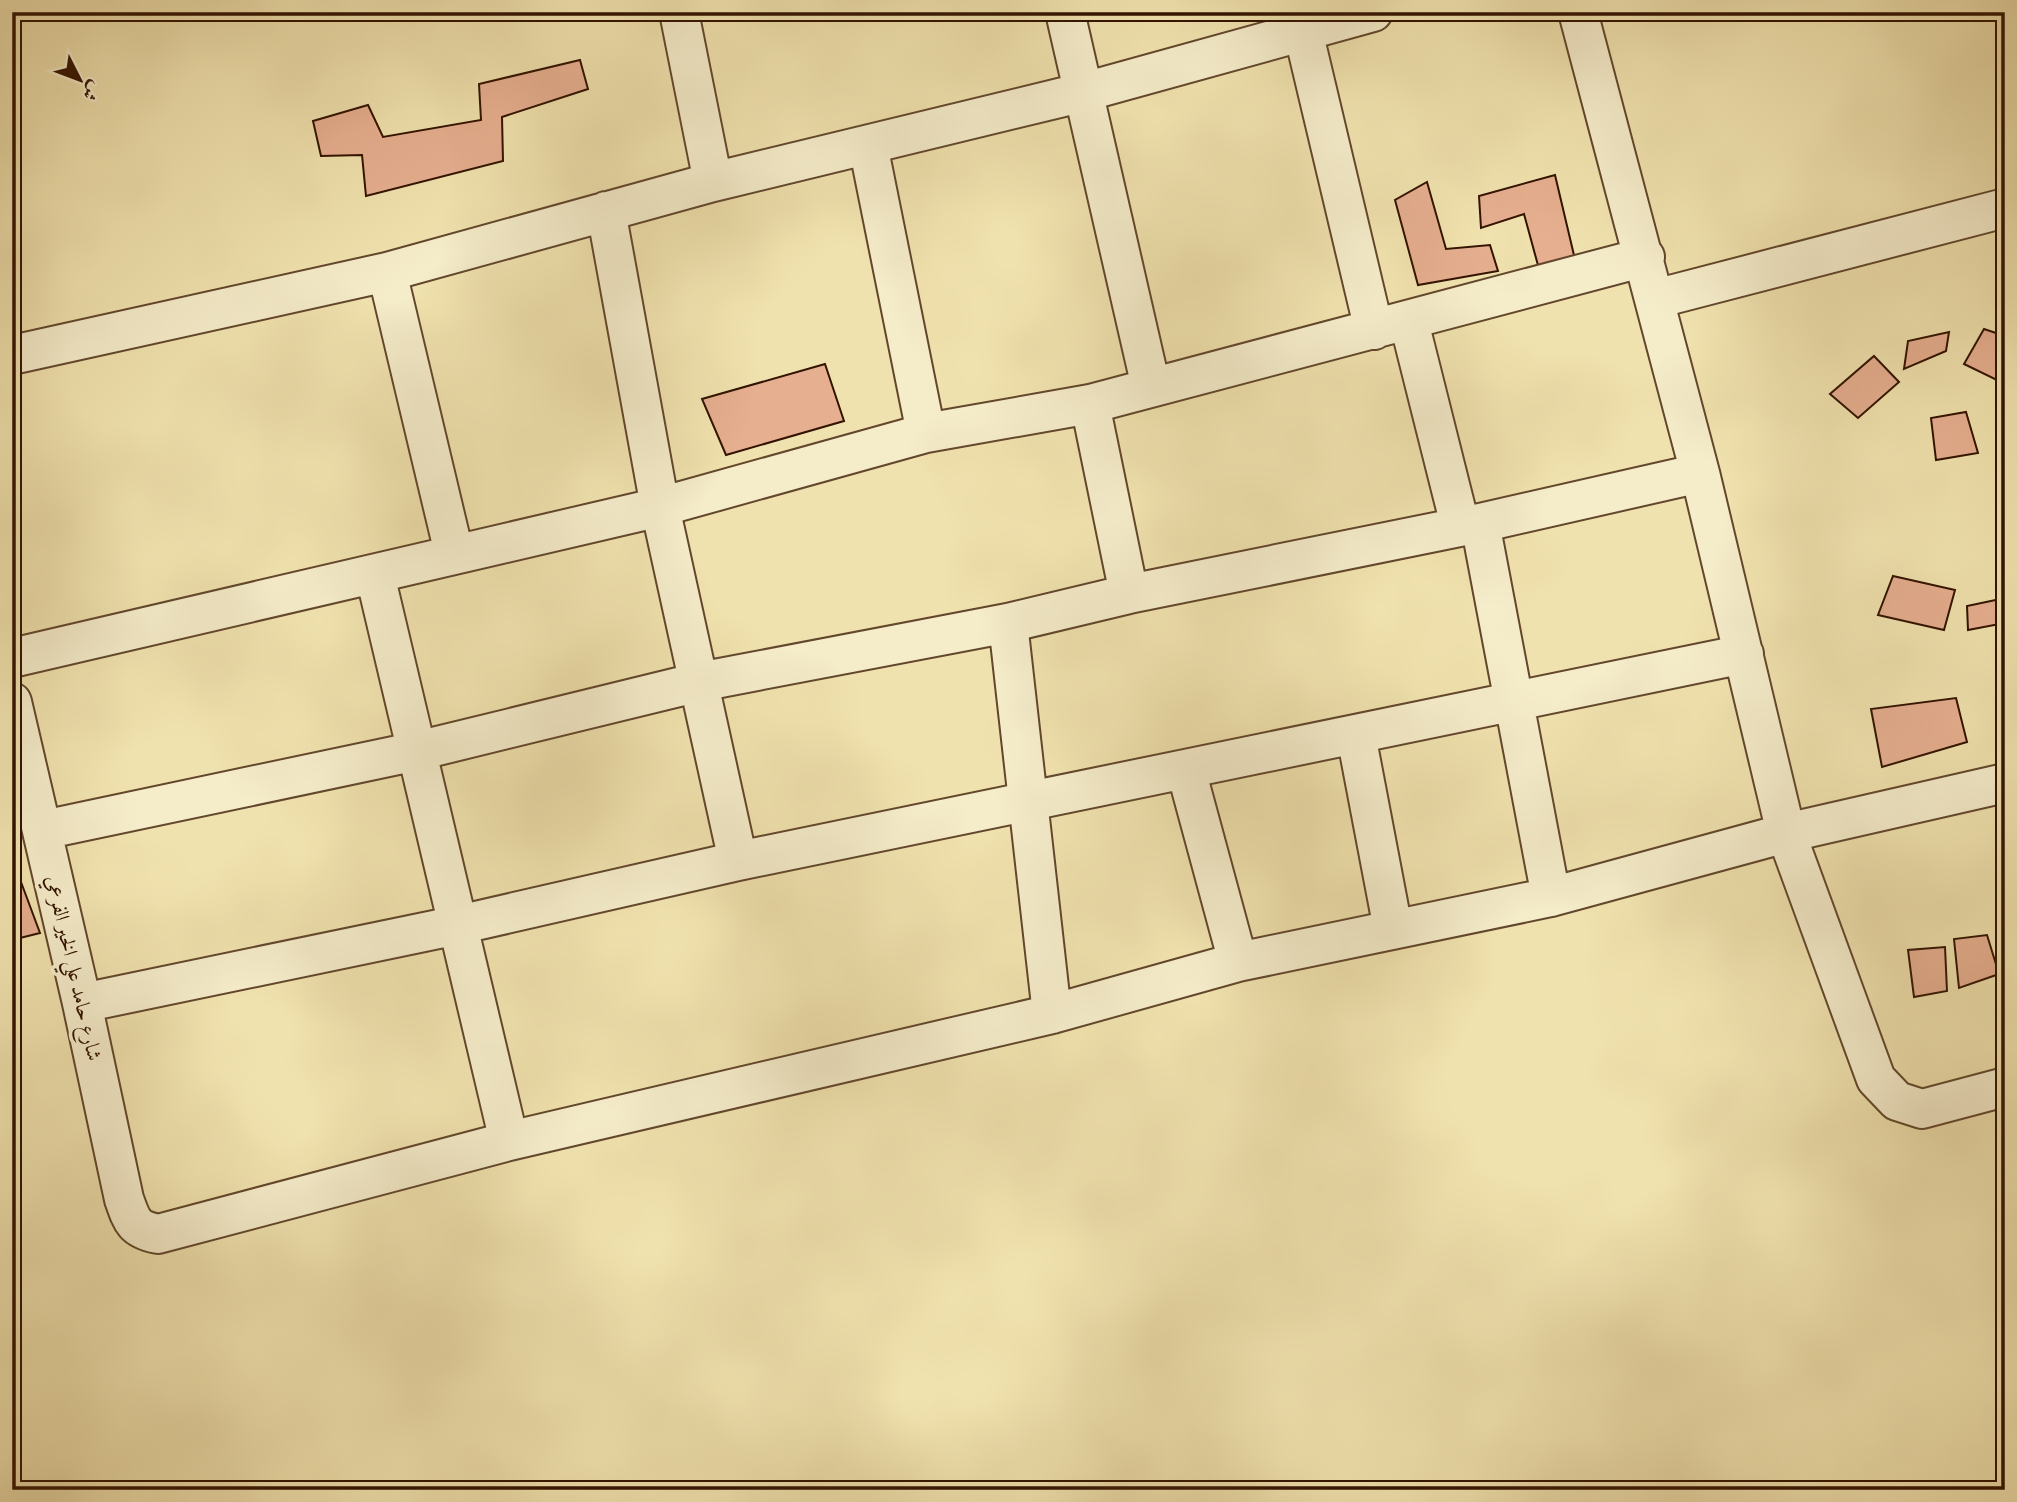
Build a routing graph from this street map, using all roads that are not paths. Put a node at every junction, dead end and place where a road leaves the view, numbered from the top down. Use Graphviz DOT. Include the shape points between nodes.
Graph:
graph roads {
  1 [pos="679,12"];
  2 [pos="1065,12"];
  3 [pos="1373,12"];
  4 [pos="1578,12"];
  5 [pos="1303,31"];
  6 [pos="1084,92"];
  7 [pos="868,145"];
  8 [pos="713,181"];
  9 [pos="2005,208"];
  10 [pos="606,211"];
  11 [pos="1645,257"];
  12 [pos="387,271"];
  13 [pos="1654,299"];
  14 [pos="1392,326"];
  15 [pos="12,355"];
  16 [pos="1151,387"];
  17 [pos="1090,404"];
  18 [pos="926,433"];
  19 [pos="1700,473"];
  20 [pos="660,507"];
  21 [pos="1470,524"];
  22 [pos="454,553"];
  23 [pos="375,575"];
  24 [pos="1129,594"];
  25 [pos="1007,623"];
  26 [pos="1744,654"];
  27 [pos="12,658"];
  28 [pos="699,682"];
  29 [pos="12,702"];
  30 [pos="1513,703"];
  31 [pos="1356,735"];
  32 [pos="417,751"];
  33 [pos="1186,770"];
  34 [pos="21,778"];
  35 [pos="2005,783"];
  36 [pos="1030,802"];
  37 [pos="43,830"];
  38 [pos="1786,833"];
  39 [pos="738,861"];
  40 [pos="1551,897"];
  41 [pos="458,926"];
  42 [pos="1393,929"];
  43 [pos="1238,962"];
  44 [pos="82,1003"];
  45 [pos="1052,1014"];
  46 [pos="2005,1087"];
  47 [pos="509,1141"];
  1 -- 8 [label="street"];
  2 -- 6 [label="street"];
  3 -- 5 [label="street"];
  4 -- 11 [label="street"];
  5 -- 6 [label="street"];
  5 -- 14 [label="street"];
  6 -- 7 [label="street"];
  6 -- 16 [label="street"];
  7 -- 8 [label="street"];
  7 -- 18 [label="street"];
  8 -- 10 [label="street"];
  9 -- 13 [label="street"];
  10 -- 12 [label="street"];
  10 -- 20 [label="street"];
  11 -- 13 [label="street"];
  11 -- 14 [label="street"];
  12 -- 15 [label="street"];
  12 -- 22 [label="street"];
  13 -- 19 [label="street"];
  14 -- 16 [label="street"];
  14 -- 21 [label="street"];
  16 -- 17 [label="street"];
  17 -- 18 [label="street"];
  17 -- 24 [label="street"];
  18 -- 20 [label="street"];
  19 -- 21 [label="street"];
  19 -- 26 [label="street"];
  20 -- 22 [label="street"];
  20 -- 28 [label="street"];
  21 -- 24 [label="street"];
  21 -- 30 [label="street"];
  22 -- 23 [label="street"];
  23 -- 27 [label="street"];
  23 -- 32 [label="street"];
  24 -- 25 [label="street"];
  25 -- 28 [label="street"];
  25 -- 36 [label="street"];
  26 -- 30 [label="street"];
  26 -- 38 [label="street"];
  28 -- 32 [label="street"];
  28 -- 39 [label="street"];
  29 -- 34 [label="street, شارع حامد علي الخير الفرعي"];
  30 -- 31 [label="street"];
  30 -- 40 [label="street"];
  31 -- 33 [label="street"];
  31 -- 42 [label="street"];
  32 -- 37 [label="street"];
  32 -- 41 [label="street"];
  33 -- 36 [label="street"];
  33 -- 43 [label="street"];
  34 -- 37 [label="street, شارع حامد علي الخير الفرعي"];
  35 -- 38 [label="street"];
  36 -- 39 [label="street"];
  36 -- 45 [label="street"];
  37 -- 44 [label="street, شارع حامد علي الخير الفرعي"];
  38 -- 40 [label="street"];
  38 -- 46 [label="street" via="1876,1079 1897,1101 1922,1109"];
  39 -- 41 [label="street"];
  40 -- 42 [label="street"];
  41 -- 44 [label="street"];
  41 -- 47 [label="street"];
  42 -- 43 [label="street"];
  43 -- 45 [label="street"];
  44 -- 47 [label="street, شارع حامد علي الخير الفرعي" via="124,1199 141,1230 158,1234"];
  45 -- 47 [label="street"];
}
